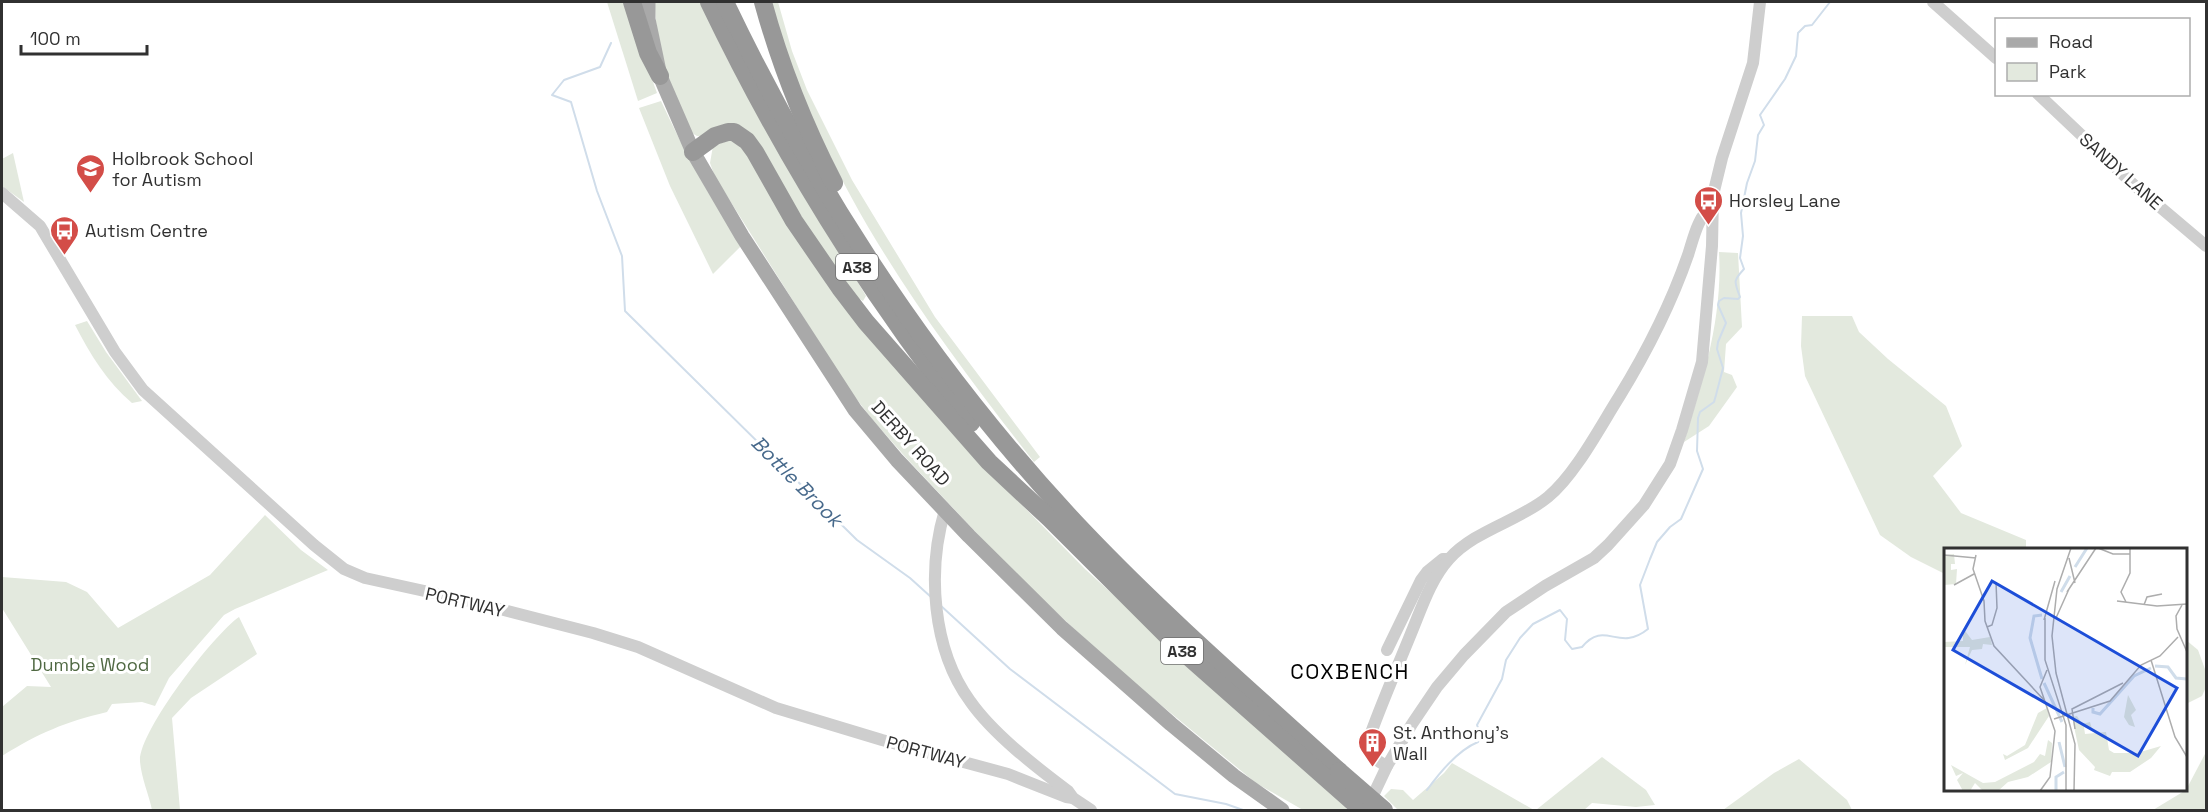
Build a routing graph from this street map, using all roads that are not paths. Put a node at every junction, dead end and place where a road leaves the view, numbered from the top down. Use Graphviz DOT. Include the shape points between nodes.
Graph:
graph roads {
  1 [pos="632,2"];
  2 [pos="648,2"];
  3 [pos="709,2"];
  4 [pos="725,2"];
  5 [pos="764,2"];
  6 [pos="1760,2"];
  7 [pos="1933,2"];
  8 [pos="1995,57"];
  9 [pos="660,76"];
  10 [pos="2040,96"];
  11 [pos="693,152"];
  12 [pos="2,193"];
  13 [pos="1712,207"];
  14 [pos="2206,246"];
  15 [pos="984,417"];
  16 [pos="1040,509"];
  17 [pos="945,510"];
  18 [pos="1448,560"];
  19 [pos="1387,650"];
  20 [pos="1387,766"];
  21 [pos="1336,778"];
  22 [pos="1073,798"];
  23 [pos="1091,810"];
  24 [pos="1282,810"];
  25 [pos="1364,810"];
  26 [pos="1384,810"];
  1 -- 9 [label="highway" via="648,53"];
  2 -- 9 [label="main road, DERBY ROAD"];
  3 -- 16 [label="highway, A38" via="779,139 850,257 904,336"];
  4 -- 15 [label="highway, A38" via="816,176 881,276"];
  5 -- 15 [label="highway" via="794,94 840,195"];
  6 -- 13 [label="street" via="1753,63 1715,180"];
  7 -- 8 [label="street"];
  9 -- 11 [label="main road, DERBY ROAD"];
  10 -- 14 [label="street, SANDY LANE" via="2134,185"];
  11 -- 16 [label="highway" via="728,132 747,141 813,251 866,322 989,462"];
  11 -- 17 [label="main road, DERBY ROAD" via="742,236 855,410"];
  12 -- 22 [label="street, PORTWAY" via="40,226 115,352 143,390 344,569 365,578 602,635 776,708 1008,774"];
  13 -- 18 [label="street" via="1700,223 1652,337 1569,474 1543,501 1476,539"];
  13 -- 20 [label="street" via="1712,254 1702,362 1674,454 1655,489 1629,523 1594,558 1521,601 1491,626 1437,687"];
  15 -- 21 [label="highway, A38" via="1118,568"];
  16 -- 21 [label="highway, A38" via="1182,651"];
  17 -- 22 [label="street" via="936,541 936,594 940,630 954,673 969,700 986,719"];
  17 -- 24 [label="main road, DERBY ROAD" via="1094,657 1234,776"];
  18 -- 19 [label="street" via="1443,559 1421,580"];
  18 -- 20 [label="street" via="1431,585 1371,733 1371,754"];
  20 -- 25 [label="street"];
  21 -- 25 [label="highway, A38"];
  21 -- 26 [label="highway, A38, bridge"];
  22 -- 23 [label="street"];
}
